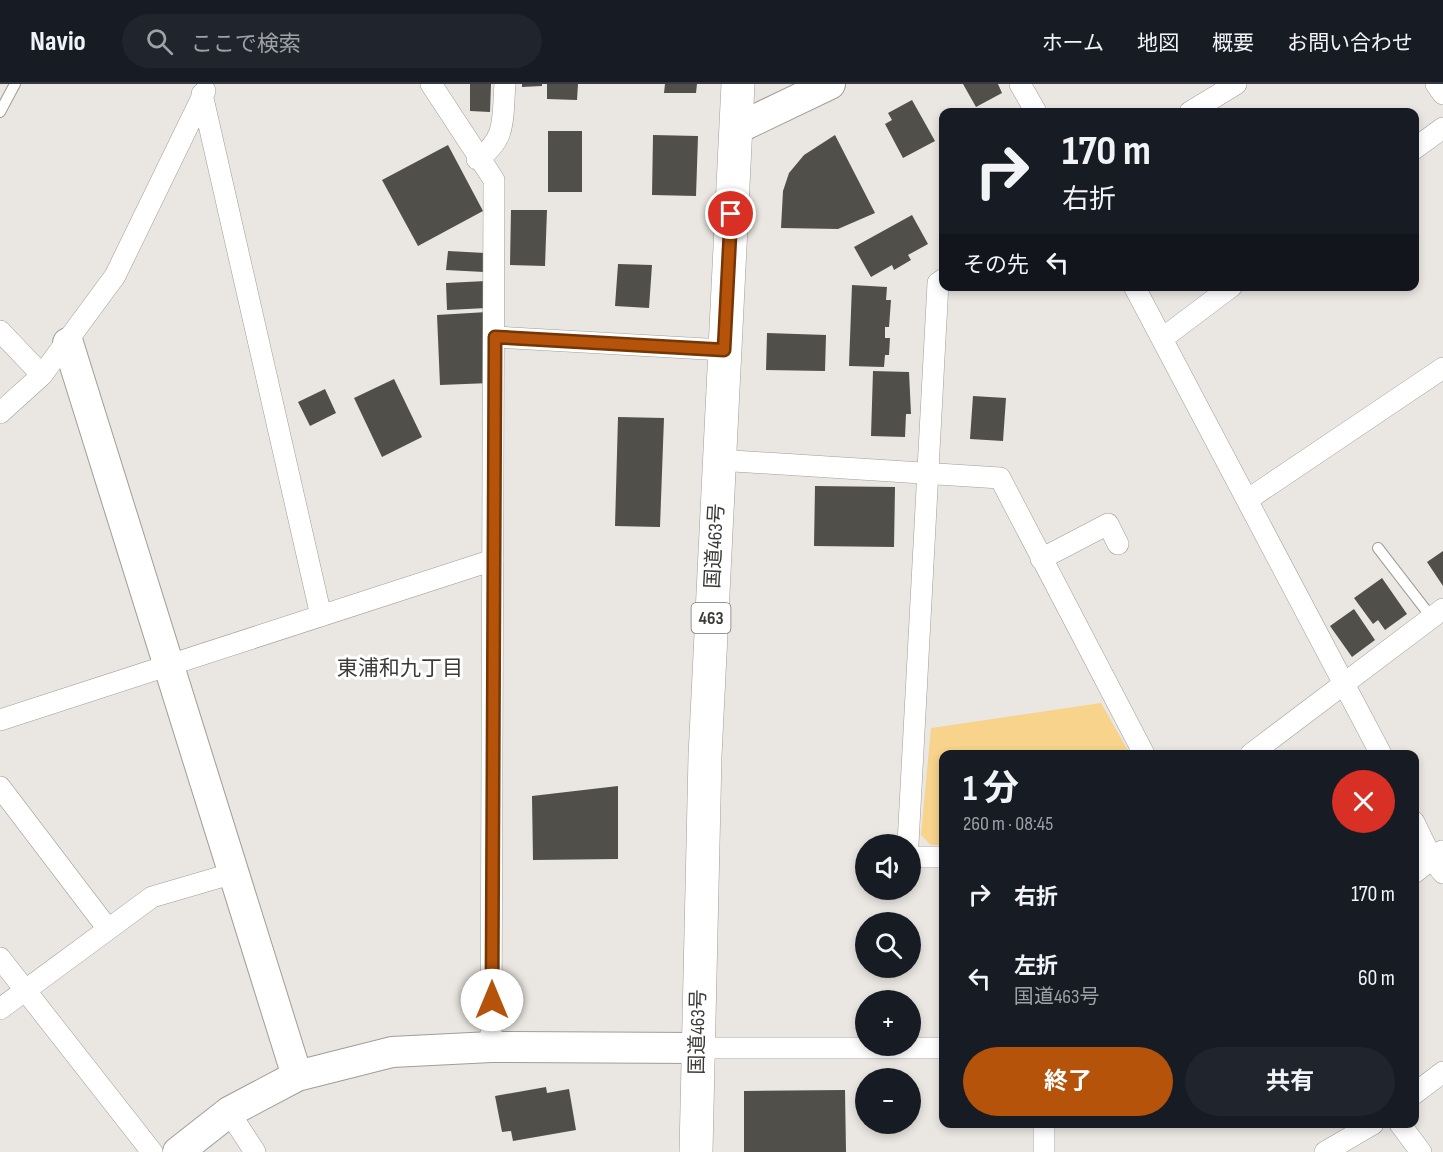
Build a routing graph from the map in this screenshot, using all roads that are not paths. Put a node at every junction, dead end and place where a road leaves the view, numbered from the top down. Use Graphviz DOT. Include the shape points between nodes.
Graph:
graph roads {
  1 [pos="15,84"];
  2 [pos="431,84"];
  3 [pos="505,84"];
  4 [pos="738,84"];
  5 [pos="830,84"];
  6 [pos="1020,84"];
  7 [pos="1236,84"];
  8 [pos="1436,84"];
  9 [pos="206,89"];
  10 [pos="1443,94"];
  11 [pos="1034,108"];
  12 [pos="1197,108"];
  13 [pos="0,112"];
  14 [pos="1443,128"];
  15 [pos="736,129"];
  16 [pos="1419,145"];
  17 [pos="477,159"];
  18 [pos="939,282"];
  19 [pos="1137,291"];
  20 [pos="1225,291"];
  21 [pos="0,331"];
  22 [pos="495,337"];
  23 [pos="1163,338"];
  24 [pos="68,344"];
  25 [pos="724,350"];
  26 [pos="1443,368"];
  27 [pos="42,375"];
  28 [pos="0,413"];
  29 [pos="718,460"];
  30 [pos="928,472"];
  31 [pos="1247,500"];
  32 [pos="1118,544"];
  33 [pos="1378,548"];
  34 [pos="1041,559"];
  35 [pos="493,560"];
  36 [pos="1437,614"];
  37 [pos="321,616"];
  38 [pos="168,666"];
  39 [pos="1346,684"];
  40 [pos="0,720"];
  41 [pos="1142,750"];
  42 [pos="1256,750"];
  43 [pos="1379,750"];
  44 [pos="0,787"];
  45 [pos="1419,830"];
  46 [pos="909,834"];
  47 [pos="921,857"];
  48 [pos="939,857"];
  49 [pos="1439,861"];
  50 [pos="1419,871"];
  51 [pos="234,873"];
  52 [pos="108,929"];
  53 [pos="0,958"];
  54 [pos="24,990"];
  55 [pos="0,1009"];
  56 [pos="492,1047"];
  57 [pos="696,1048"];
  58 [pos="939,1048"];
  59 [pos="1443,1072"];
  60 [pos="297,1076"];
  61 [pos="1419,1090"];
  62 [pos="229,1113"];
  63 [pos="1044,1128"];
  64 [pos="1366,1128"];
  65 [pos="1403,1128"];
  66 [pos="152,1152"];
  67 [pos="178,1152"];
  68 [pos="255,1152"];
  69 [pos="696,1152"];
  70 [pos="1044,1152"];
  71 [pos="1325,1152"];
  72 [pos="1421,1152"];
  1 -- 13 [label="lane"];
  2 -- 17 [label="street"];
  3 -- 17 [label="street" via="501,136 491,150"];
  4 -- 15 [label="highway, 国道463号 / 463"];
  5 -- 15 [label="street"];
  6 -- 11 [label="street"];
  7 -- 12 [label="street"];
  8 -- 10 [label="street"];
  9 -- 24 [label="street" via="114,276"];
  9 -- 37 [label="street"];
  14 -- 16 [label="street"];
  15 -- 25 [label="highway, 国道463号 / 463"];
  17 -- 22 [label="street" via="494,180"];
  18 -- 30 [label="street"];
  19 -- 23 [label="street"];
  20 -- 23 [label="street"];
  21 -- 27 [label="street"];
  22 -- 25 [label="street"];
  22 -- 35 [label="street"];
  23 -- 31 [label="street"];
  24 -- 27 [label="street"];
  24 -- 38 [label="street"];
  25 -- 29 [label="highway, 国道463号 / 463"];
  26 -- 31 [label="street"];
  27 -- 28 [label="street"];
  29 -- 30 [label="street"];
  29 -- 57 [label="highway, 国道463号 / 463"];
  30 -- 34 [label="street" via="1000,478"];
  30 -- 46 [label="street"];
  31 -- 39 [label="street"];
  32 -- 34 [label="street" via="1108,524"];
  33 -- 36 [label="lane"];
  34 -- 41 [label="street"];
  35 -- 37 [label="street"];
  35 -- 56 [label="street"];
  36 -- 39 [label="street"];
  37 -- 38 [label="street"];
  38 -- 40 [label="street"];
  38 -- 51 [label="street"];
  39 -- 42 [label="street"];
  39 -- 43 [label="street"];
  44 -- 52 [label="street"];
  45 -- 49 [label="street"];
  47 -- 48 [label="street"];
  49 -- 50 [label="street"];
  51 -- 52 [label="street" via="152,897"];
  51 -- 60 [label="street"];
  52 -- 54 [label="street"];
  53 -- 54 [label="street"];
  54 -- 55 [label="street"];
  54 -- 66 [label="street"];
  56 -- 57 [label="street"];
  56 -- 60 [label="street" via="392,1052"];
  57 -- 58 [label="street"];
  57 -- 69 [label="highway, 国道463号 / 463"];
  59 -- 61 [label="street"];
  60 -- 62 [label="street"];
  62 -- 67 [label="street"];
  62 -- 68 [label="street"];
  63 -- 70 [label="street"];
  64 -- 71 [label="street"];
  65 -- 72 [label="street"];
}
